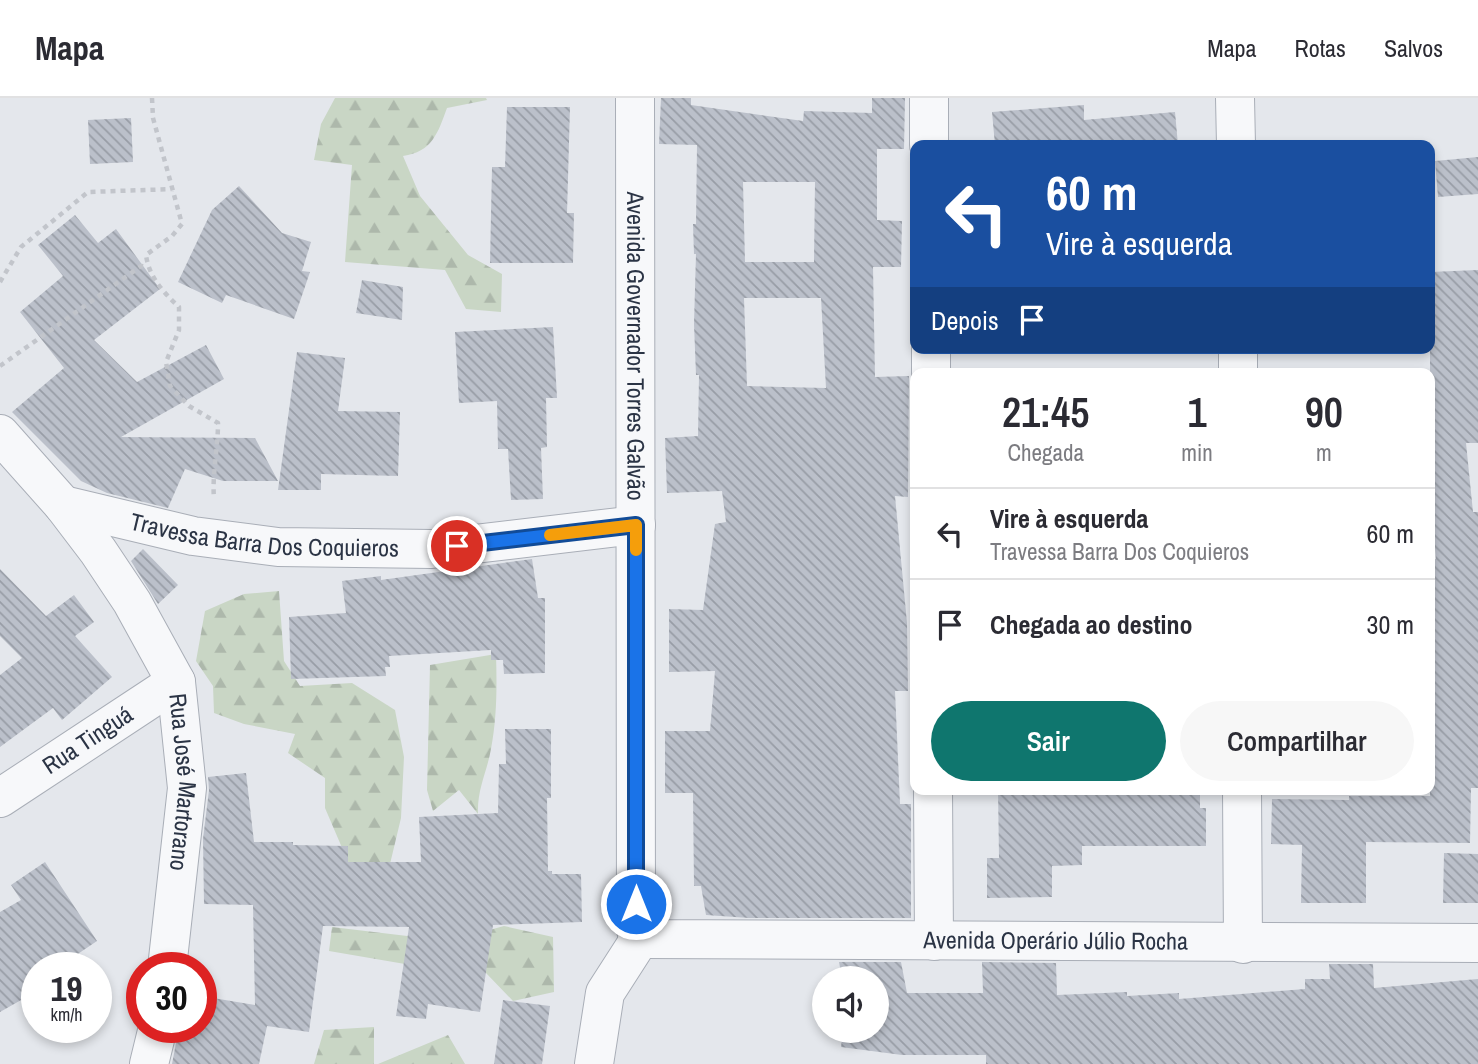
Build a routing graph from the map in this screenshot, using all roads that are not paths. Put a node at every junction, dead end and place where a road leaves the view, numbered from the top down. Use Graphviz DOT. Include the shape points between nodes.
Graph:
graph roads {
  1 [pos="635,98"];
  2 [pos="929,98"];
  3 [pos="1235,98"];
  4 [pos="929,140"];
  5 [pos="1236,140"];
  6 [pos="0,434"];
  7 [pos="63,505"];
  8 [pos="636,525"];
  9 [pos="176,682"];
  10 [pos="933,795"];
  11 [pos="1242,795"];
  12 [pos="0,798"];
  13 [pos="638,934"];
  14 [pos="934,941"];
  15 [pos="1478,943"];
  16 [pos="1243,944"];
  17 [pos="169,952"];
  18 [pos="154,1043"];
  19 [pos="149,1064"];
  20 [pos="594,1064"];
  1 -- 8 [label="street, Avenida Governador Torres Galvão"];
  2 -- 4 [label="street"];
  3 -- 5 [label="street"];
  6 -- 7 [label="street, Rua José Martorano"];
  7 -- 8 [label="street, Travessa Barra Dos Coquieros" via="204,521 278,547 432,548"];
  7 -- 9 [label="street, Rua José Martorano" via="132,602"];
  8 -- 13 [label="street, Avenida Governador Torres Galvão"];
  9 -- 12 [label="street, Rua Tinguá"];
  9 -- 17 [label="street, Rua José Martorano" via="187,788"];
  10 -- 14 [label="street"];
  11 -- 16 [label="street"];
  13 -- 14 [label="street, Avenida Operário Júlio Rocha" via="646,939"];
  13 -- 20 [label="street" via="605,993"];
  14 -- 16 [label="street, Avenida Operário Júlio Rocha"];
  15 -- 16 [label="street, Avenida Operário Júlio Rocha"];
  18 -- 19 [label="street"];
}
